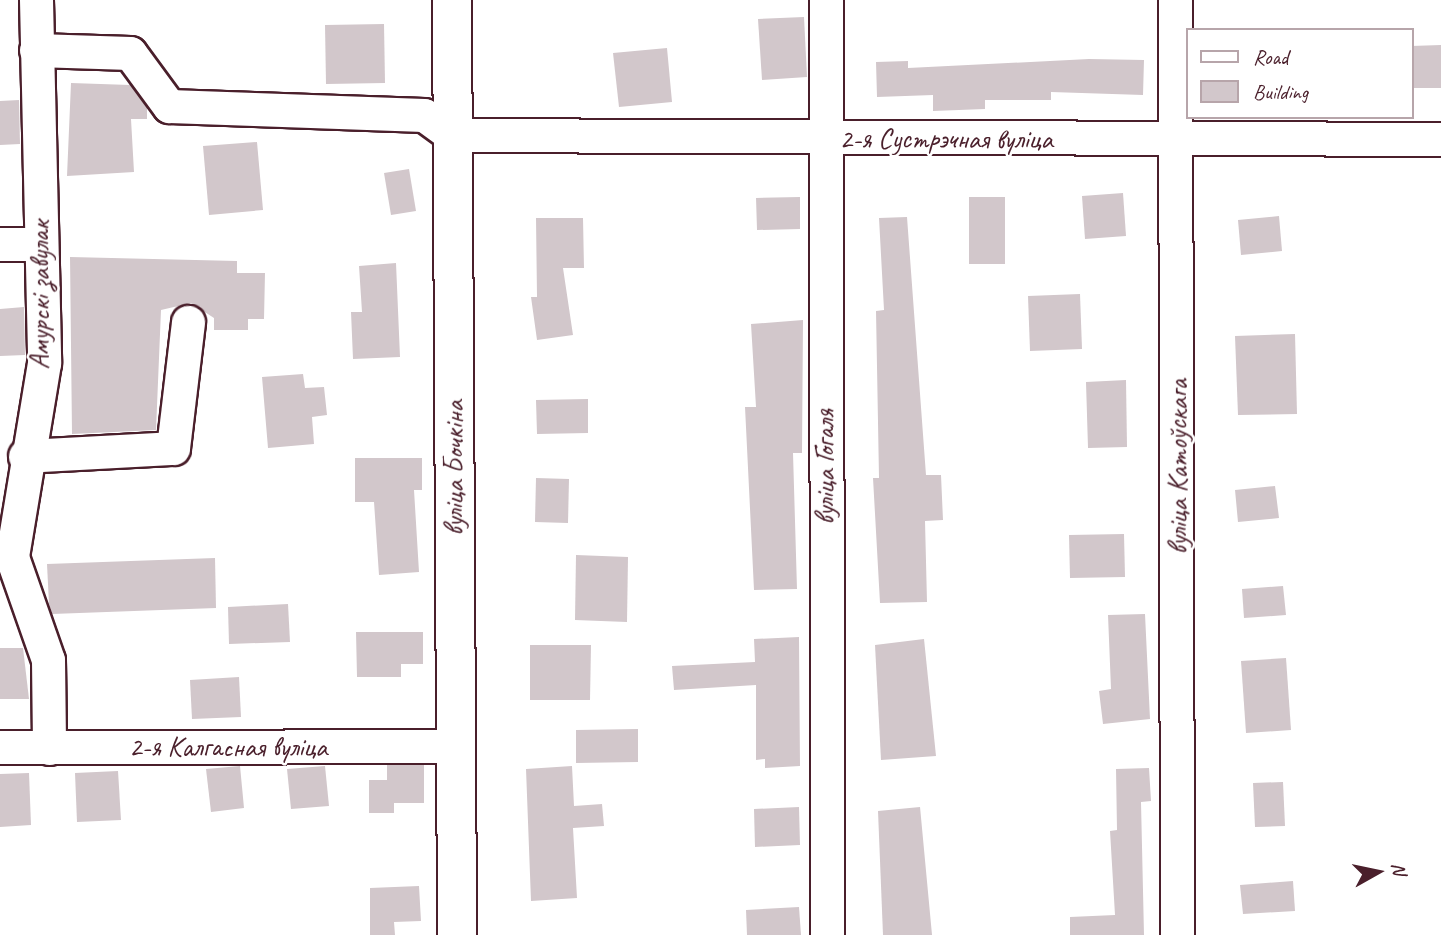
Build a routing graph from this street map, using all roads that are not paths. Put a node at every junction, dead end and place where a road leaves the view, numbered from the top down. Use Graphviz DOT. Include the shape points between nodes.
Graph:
graph roads {
  1 [pos="36,0"];
  2 [pos="452,0"];
  3 [pos="826,0"];
  4 [pos="1175,0"];
  5 [pos="36,50"];
  6 [pos="452,135"];
  7 [pos="1178,137"];
  8 [pos="823,139"];
  9 [pos="1441,139"];
  10 [pos="0,244"];
  11 [pos="41,244"];
  12 [pos="188,322"];
  13 [pos="25,456"];
  14 [pos="456,746"];
  15 [pos="0,747"];
  16 [pos="49,748"];
  17 [pos="457,935"];
  18 [pos="827,935"];
  19 [pos="1177,935"];
  1 -- 5 [label="street, Амурскі завулак"];
  2 -- 6 [label="main road, вуліца Бочкіна"];
  3 -- 8 [label="street, вуліца Гогаля"];
  4 -- 7 [label="street, вуліца Катоўскага"];
  5 -- 6 [label="street" via="130,52 169,106 424,115"];
  5 -- 11 [label="street, Амурскі завулак"];
  6 -- 8 [label="street, 2-я Сустрэчная вуліца"];
  6 -- 14 [label="main road, вуліца Бочкіна"];
  7 -- 8 [label="street, 2-я Сустрэчная вуліца"];
  7 -- 9 [label="street, 2-я Сустрэчная вуліца"];
  7 -- 19 [label="street, вуліца Катоўскага"];
  8 -- 18 [label="street, вуліца Гогаля"];
  10 -- 11 [label="street"];
  11 -- 13 [label="street, Амурскі завулак" via="44,363"];
  12 -- 13 [label="street" via="173,448"];
  13 -- 16 [label="street, Амурскі завулак" via="12,557 48,660"];
  14 -- 16 [label="street, 2-я Калгасная вуліца"];
  14 -- 17 [label="main road, вуліца Бочкіна"];
  15 -- 16 [label="street, 2-я Калгасная вуліца"];
}
